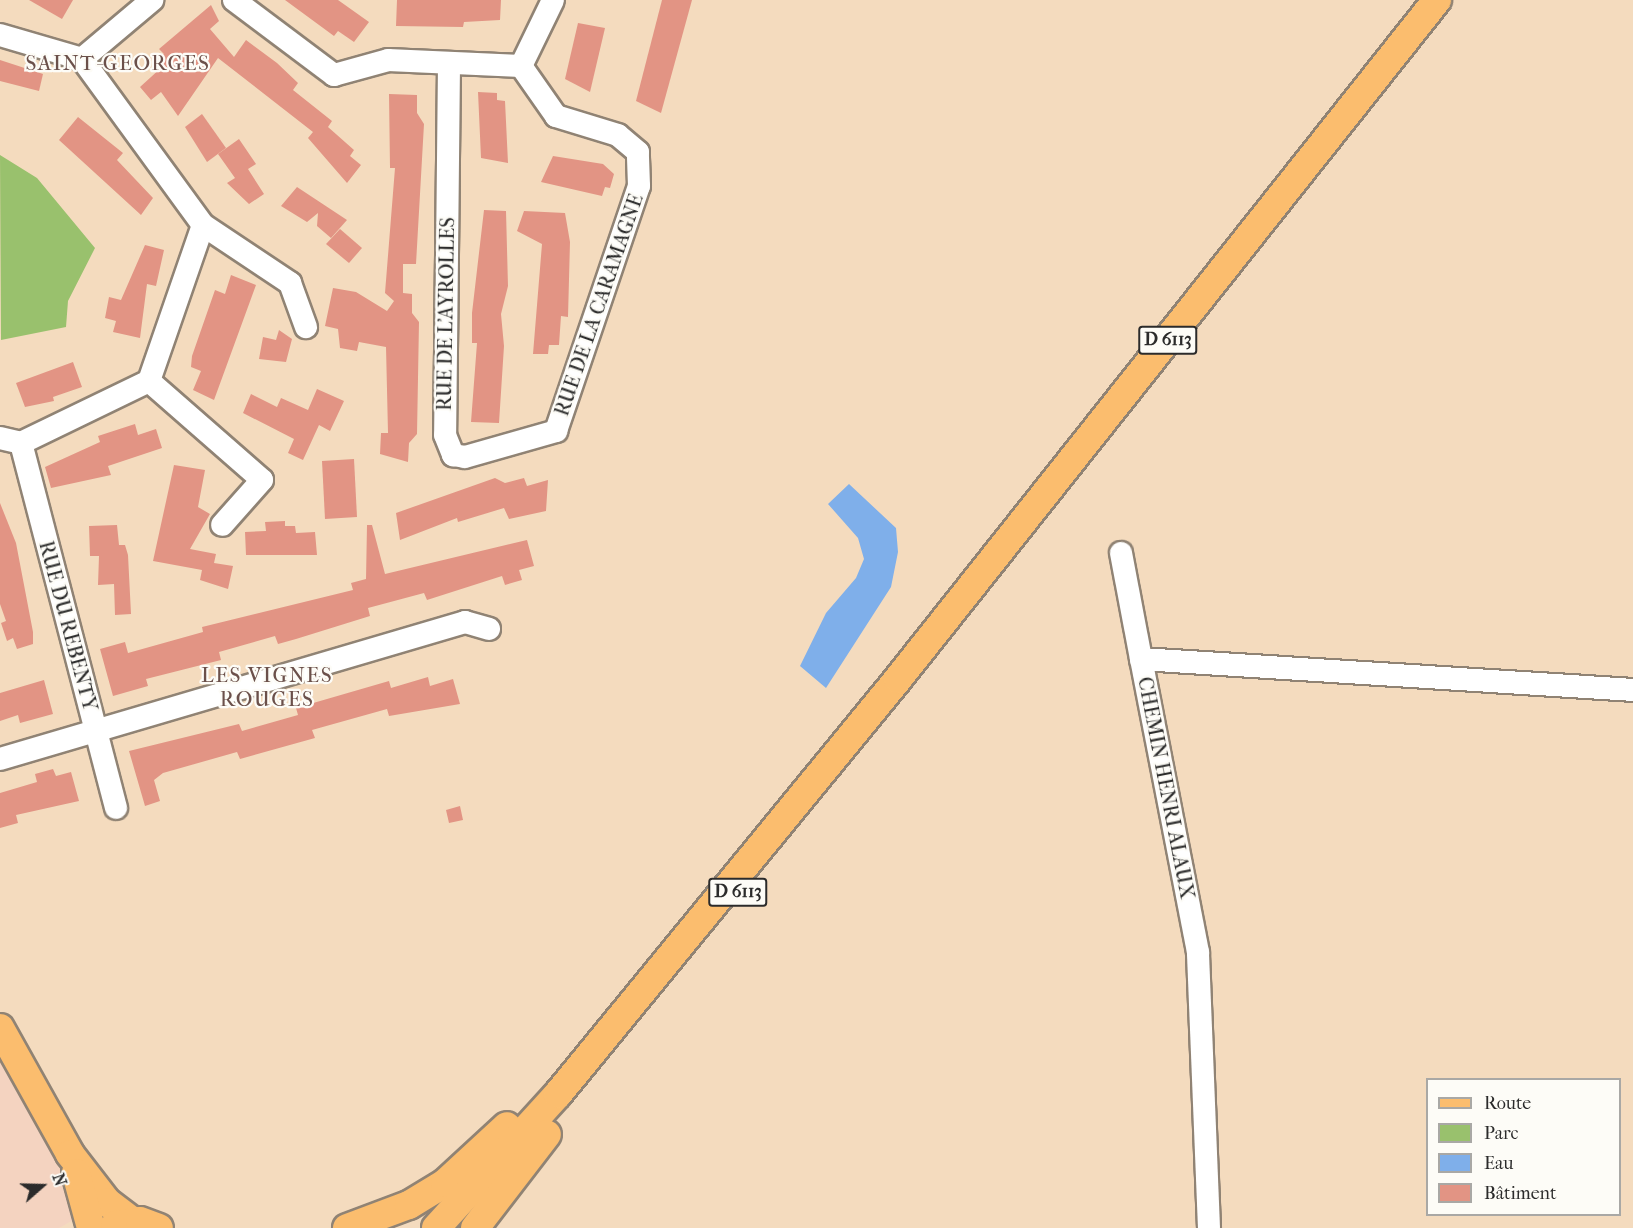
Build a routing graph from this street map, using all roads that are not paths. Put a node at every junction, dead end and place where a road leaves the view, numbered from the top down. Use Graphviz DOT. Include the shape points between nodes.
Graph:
graph roads {
  1 [pos="152,0"];
  2 [pos="234,0"];
  3 [pos="553,0"];
  4 [pos="1437,0"];
  5 [pos="0,35"];
  6 [pos="82,59"];
  7 [pos="449,64"];
  8 [pos="521,66"];
  9 [pos="203,225"];
  10 [pos="306,327"];
  11 [pos="149,381"];
  12 [pos="556,430"];
  13 [pos="11,440"];
  14 [pos="222,525"];
  15 [pos="1121,553"];
  16 [pos="489,629"];
  17 [pos="1141,659"];
  18 [pos="898,679"];
  19 [pos="1633,690"];
  20 [pos="95,730"];
  21 [pos="0,759"];
  22 [pos="116,808"];
  23 [pos="710,906"];
  24 [pos="0,1028"];
  25 [pos="572,1101"];
  26 [pos="69,1154"];
  27 [pos="121,1224"];
  28 [pos="91,1228"];
  29 [pos="159,1228"];
  30 [pos="347,1228"];
  31 [pos="435,1228"];
  32 [pos="458,1228"];
  33 [pos="475,1228"];
  34 [pos="1209,1228"];
  1 -- 6 [label="street"];
  2 -- 7 [label="street" via="334,75 376,61"];
  3 -- 8 [label="street"];
  4 -- 18 [label="main road, D 6113"];
  5 -- 6 [label="street"];
  6 -- 9 [label="street"];
  7 -- 8 [label="street"];
  7 -- 12 [label="street, RUE DE L'AYROLLES" via="445,435 453,455 465,458"];
  8 -- 12 [label="street, RUE DE LA CARAMAGNE" via="556,116 618,135 638,152 639,186"];
  9 -- 10 [label="street" via="290,283"];
  9 -- 11 [label="street"];
  11 -- 13 [label="street"];
  11 -- 14 [label="street" via="262,480"];
  13 -- 20 [label="street, RUE DU REBENTY"];
  15 -- 17 [label="street"];
  16 -- 20 [label="street" via="465,622"];
  17 -- 19 [label="street, CHEMIN HENRI ALAUX"];
  17 -- 34 [label="street, CHEMIN HENRI ALAUX" via="1198,952"];
  18 -- 23 [label="main road, D 6113"];
  18 -- 25 [label="main road, D 6113" via="710,931"];
  20 -- 21 [label="street"];
  20 -- 22 [label="street, RUE DU REBENTY"];
  23 -- 30 [label="main road" via="467,1167 408,1206"];
  23 -- 31 [label="main road, D 6113" via="558,1094"];
  24 -- 26 [label="main road"];
  25 -- 32 [label="main road, D 6113"];
  25 -- 33 [label="main road"];
  26 -- 27 [label="main road"];
  26 -- 28 [label="main road"];
  27 -- 29 [label="main road"];
}
